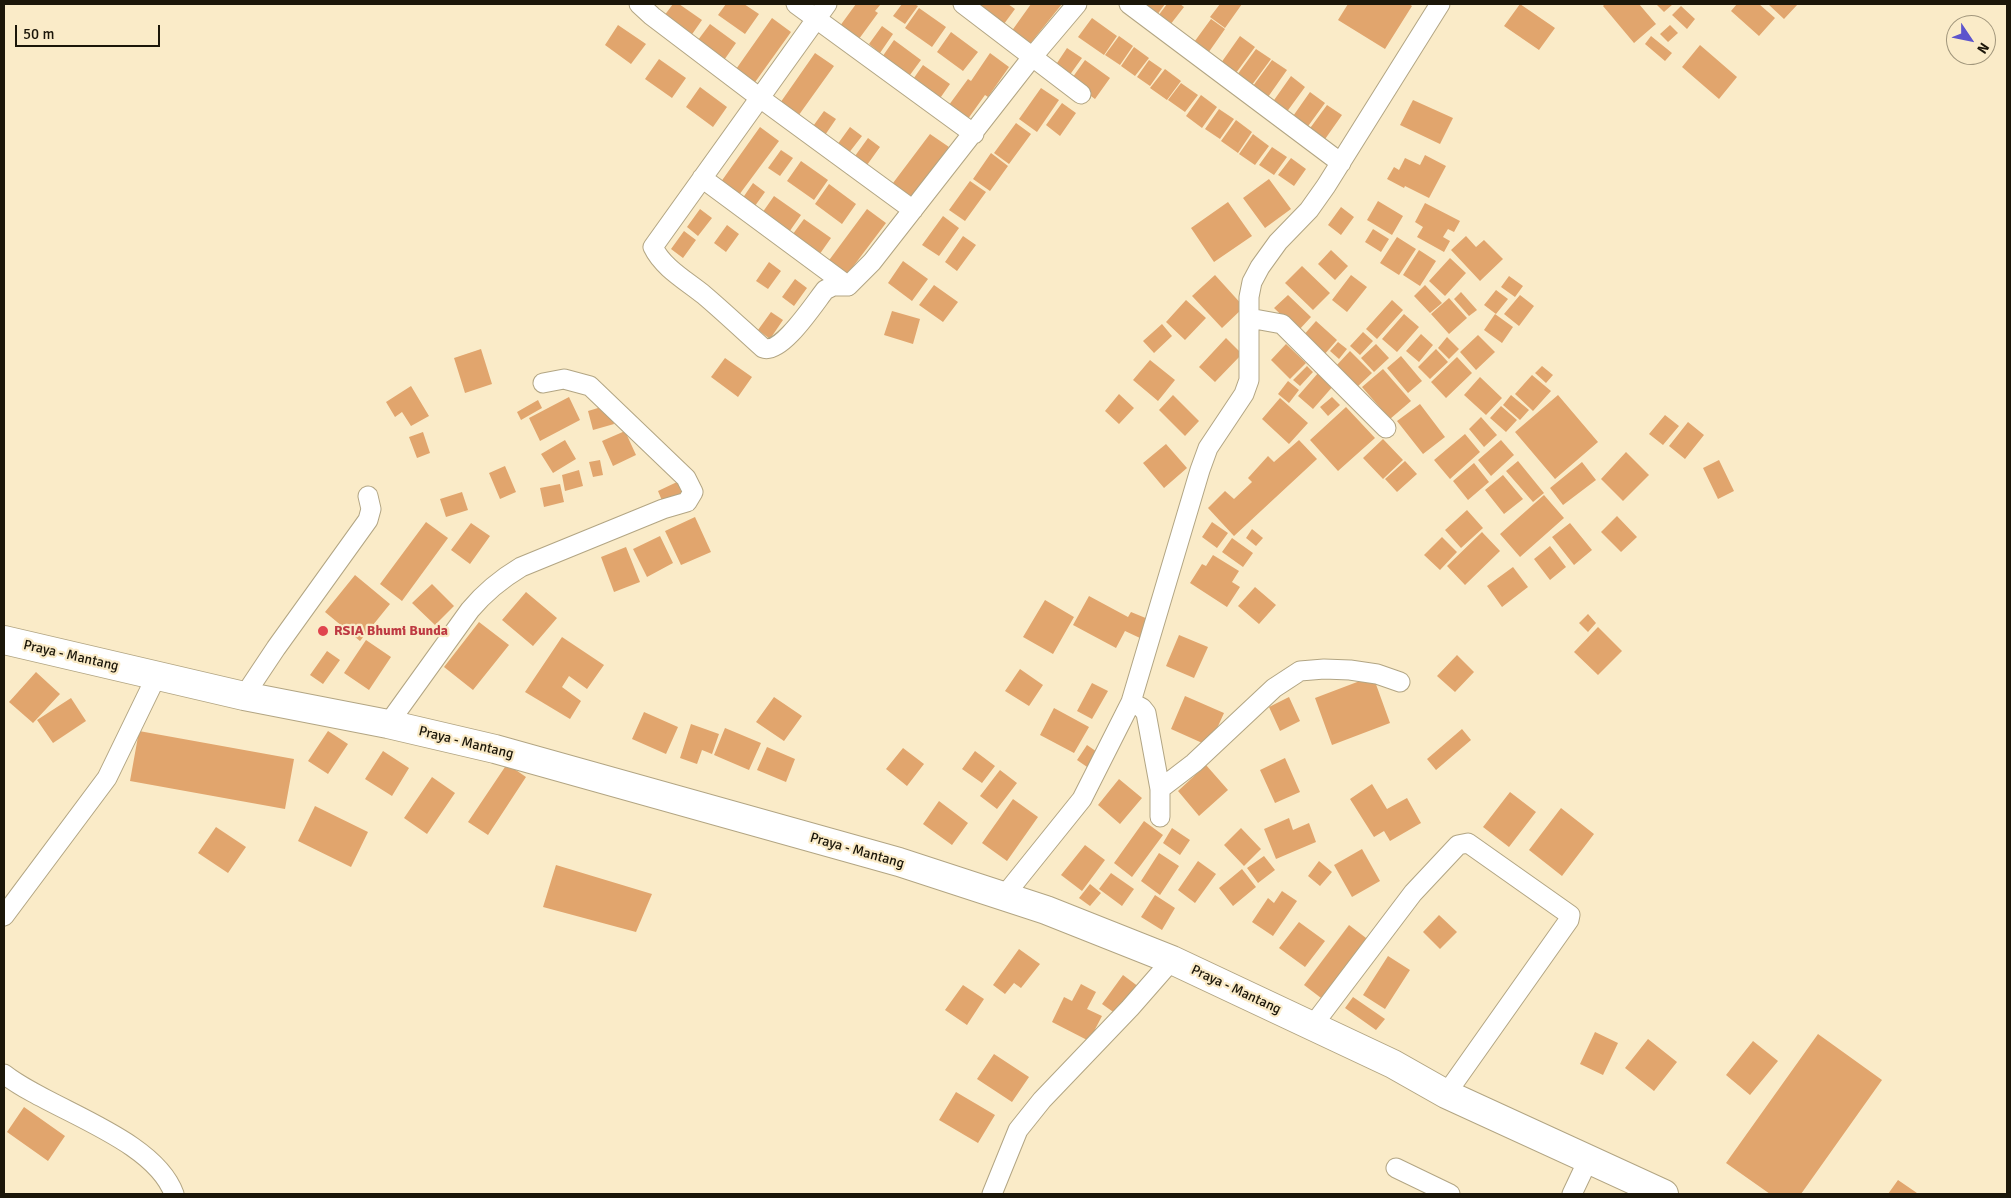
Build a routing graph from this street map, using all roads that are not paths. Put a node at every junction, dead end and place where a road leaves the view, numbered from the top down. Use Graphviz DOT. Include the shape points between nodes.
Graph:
graph roads {
  1 [pos="639,4"];
  2 [pos="796,4"];
  3 [pos="963,4"];
  4 [pos="1077,4"];
  5 [pos="1130,4"];
  6 [pos="1440,4"];
  7 [pos="822,11"];
  8 [pos="1034,56"];
  9 [pos="1081,94"];
  10 [pos="760,98"];
  11 [pos="974,134"];
  12 [pos="1341,163"];
  13 [pos="702,178"];
  14 [pos="913,210"];
  15 [pos="848,286"];
  16 [pos="1249,318"];
  17 [pos="543,383"];
  18 [pos="1386,428"];
  19 [pos="368,496"];
  20 [pos="4,640"];
  21 [pos="157,675"];
  22 [pos="1400,682"];
  23 [pos="244,696"];
  24 [pos="1131,702"];
  25 [pos="388,724"];
  26 [pos="1160,789"];
  27 [pos="1160,817"];
  28 [pos="1004,896"];
  29 [pos="4,916"];
  30 [pos="1172,960"];
  31 [pos="1313,1025"];
  32 [pos="4,1074"];
  33 [pos="1446,1094"];
  34 [pos="1589,1158"];
  35 [pos="1396,1168"];
  36 [pos="174,1194"];
  37 [pos="992,1194"];
  38 [pos="1450,1194"];
  39 [pos="1572,1194"];
  40 [pos="1664,1194"];
  1 -- 10 [label="street"];
  2 -- 7 [label="street"];
  3 -- 8 [label="street"];
  4 -- 8 [label="street"];
  5 -- 12 [label="street"];
  6 -- 12 [label="street"];
  7 -- 10 [label="street"];
  7 -- 11 [label="street"];
  8 -- 9 [label="street"];
  8 -- 11 [label="street"];
  10 -- 13 [label="street"];
  10 -- 14 [label="street"];
  11 -- 14 [label="street"];
  12 -- 16 [label="street" via="1309,210 1278,242 1260,267 1252,282"];
  13 -- 15 [label="street"];
  13 -- 15 [label="street" via="653,247 676,273 763,348 773,349 786,339 826,289"];
  14 -- 15 [label="street" via="872,262"];
  16 -- 18 [label="street" via="1282,324"];
  16 -- 24 [label="street" via="1249,380 1244,394 1208,448"];
  17 -- 25 [label="street" via="564,379 590,386 686,478 694,492 687,502 521,567 500,580 470,610"];
  19 -- 23 [label="street" via="371,509 368,520"];
  20 -- 21 [label="main road, Praya - Mantang"];
  21 -- 23 [label="main road, Praya - Mantang"];
  21 -- 29 [label="street" via="107,778"];
  22 -- 26 [label="street" via="1350,670 1300,671 1274,688"];
  23 -- 25 [label="main road, Praya - Mantang"];
  24 -- 26 [label="street" via="1146,713"];
  24 -- 28 [label="street" via="1082,799"];
  25 -- 28 [label="main road, Praya - Mantang" via="516,754 899,862"];
  26 -- 27 [label="street"];
  28 -- 30 [label="main road, Praya - Mantang"];
  30 -- 31 [label="main road, Praya - Mantang"];
  30 -- 37 [label="street" via="1018,1130"];
  31 -- 33 [label="main road, Praya - Mantang"];
  31 -- 33 [label="street" via="1413,894 1458,845 1468,843 1570,918"];
  32 -- 36 [label="street" via="19,1086 93,1123 140,1152 156,1167"];
  33 -- 34 [label="main road, Praya - Mantang"];
  34 -- 39 [label="street"];
  34 -- 40 [label="main road, Praya - Mantang"];
  35 -- 38 [label="street"];
}
